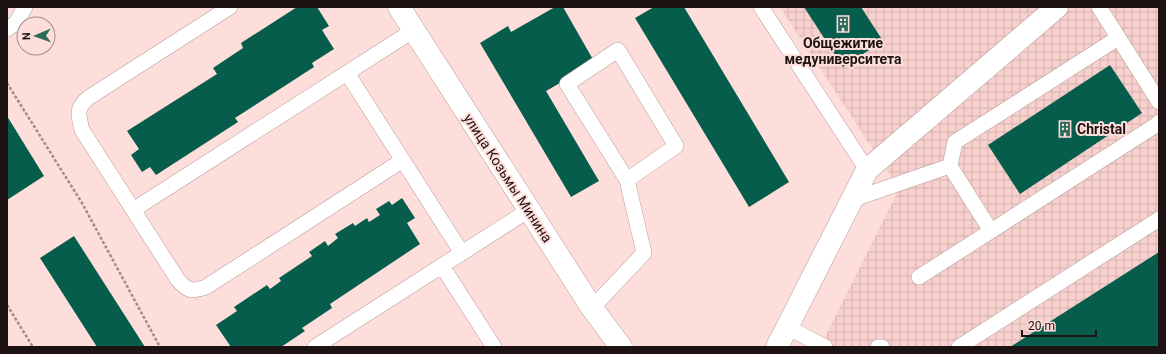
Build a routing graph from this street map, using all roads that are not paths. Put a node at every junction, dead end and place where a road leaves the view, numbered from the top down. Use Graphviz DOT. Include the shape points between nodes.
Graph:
graph roads {
  1 [pos="25,7"];
  2 [pos="230,7"];
  3 [pos="399,7"];
  4 [pos="761,7"];
  5 [pos="1057,7"];
  6 [pos="1099,7"];
  7 [pos="7,29"];
  8 [pos="414,30"];
  9 [pos="1118,38"];
  10 [pos="347,73"];
  11 [pos="1159,102"];
  12 [pos="1159,122"];
  13 [pos="403,160"];
  14 [pos="950,166"];
  15 [pos="867,170"];
  16 [pos="627,180"];
  17 [pos="851,200"];
  18 [pos="133,210"];
  19 [pos="529,210"];
  20 [pos="1159,219"];
  21 [pos="991,230"];
  22 [pos="462,252"];
  23 [pos="442,266"];
  24 [pos="918,277"];
  25 [pos="592,308"];
  26 [pos="787,327"];
  27 [pos="315,347"];
  28 [pos="494,347"];
  29 [pos="621,347"];
  30 [pos="777,347"];
  31 [pos="825,347"];
  32 [pos="878,347"];
  33 [pos="882,347"];
  34 [pos="959,347"];
  1 -- 7 [label="lane" via="16,23"];
  2 -- 18 [label="lane" via="88,98 80,106 78,116 82,130"];
  3 -- 8 [label="street, улица Козьмы Минина"];
  4 -- 15 [label="lane"];
  5 -- 15 [label="street"];
  6 -- 9 [label="lane"];
  8 -- 10 [label="lane"];
  8 -- 19 [label="street, улица Козьмы Минина"];
  9 -- 11 [label="lane"];
  9 -- 14 [label="lane" via="955,142"];
  10 -- 13 [label="lane"];
  10 -- 18 [label="lane"];
  12 -- 21 [label="lane"];
  13 -- 18 [label="lane" via="206,287 195,290 186,288 178,280"];
  13 -- 22 [label="lane"];
  14 -- 17 [label="lane"];
  14 -- 21 [label="lane"];
  15 -- 17 [label="street"];
  16 -- 16 [label="lane" via="676,146 618,50 567,84"];
  16 -- 25 [label="lane" via="644,253"];
  17 -- 26 [label="street"];
  19 -- 22 [label="lane"];
  19 -- 25 [label="street, улица Козьмы Минина"];
  20 -- 34 [label="lane"];
  21 -- 24 [label="lane"];
  22 -- 23 [label="lane"];
  23 -- 27 [label="lane"];
  23 -- 28 [label="lane"];
  25 -- 29 [label="street, улица Козьмы Минина"];
  26 -- 30 [label="street"];
  26 -- 31 [label="lane"];
  32 -- 33 [label="lane"];
}
